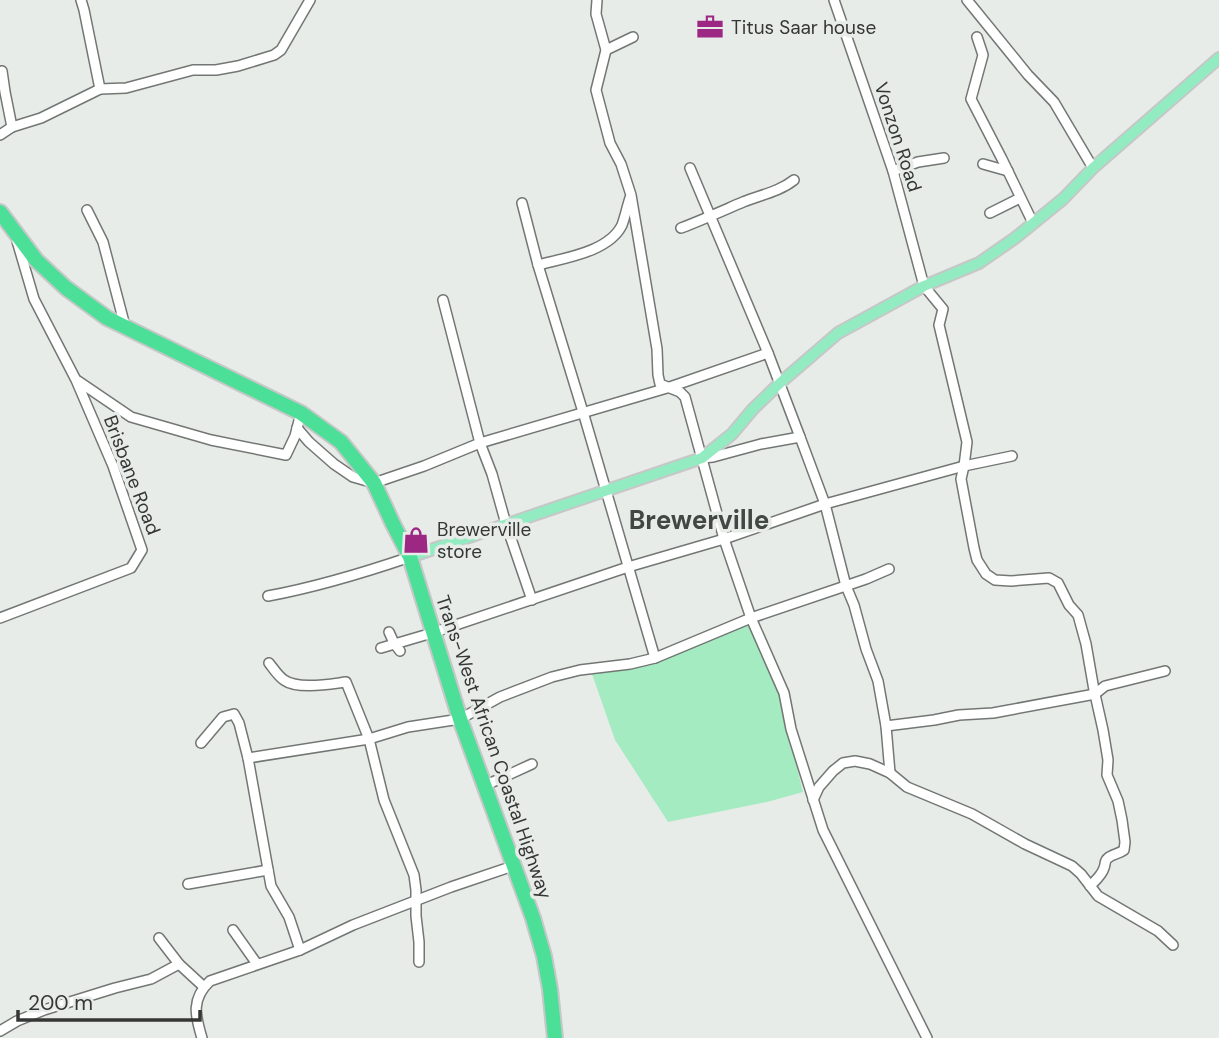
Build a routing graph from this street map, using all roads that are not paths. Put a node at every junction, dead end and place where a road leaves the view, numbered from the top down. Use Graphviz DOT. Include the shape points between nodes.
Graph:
graph roads {
  1 [pos="81,0"];
  2 [pos="310,0"];
  3 [pos="597,0"];
  4 [pos="834,0"];
  5 [pos="967,0"];
  6 [pos="633,37"];
  7 [pos="977,37"];
  8 [pos="606,50"];
  9 [pos="1219,58"];
  10 [pos="2,71"];
  11 [pos="100,89"];
  12 [pos="12,127"];
  13 [pos="0,135"];
  14 [pos="944,158"];
  15 [pos="983,164"];
  16 [pos="690,168"];
  17 [pos="1093,168"];
  18 [pos="893,171"];
  19 [pos="1008,171"];
  20 [pos="794,180"];
  21 [pos="631,195"];
  22 [pos="1020,198"];
  23 [pos="522,203"];
  24 [pos="87,210"];
  25 [pos="0,212"];
  26 [pos="990,213"];
  27 [pos="711,217"];
  28 [pos="1033,223"];
  29 [pos="681,228"];
  30 [pos="15,233"];
  31 [pos="538,265"];
  32 [pos="924,286"];
  33 [pos="443,300"];
  34 [pos="125,326"];
  35 [pos="768,353"];
  36 [pos="76,380"];
  37 [pos="780,383"];
  38 [pos="667,388"];
  39 [pos="583,412"];
  40 [pos="301,413"];
  41 [pos="297,428"];
  42 [pos="800,437"];
  43 [pos="480,443"];
  44 [pos="1012,456"];
  45 [pos="702,458"];
  46 [pos="964,466"];
  47 [pos="374,483"];
  48 [pos="606,491"];
  49 [pos="825,504"];
  50 [pos="506,524"];
  51 [pos="724,539"];
  52 [pos="410,557"];
  53 [pos="628,567"];
  54 [pos="889,569"];
  55 [pos="846,586"];
  56 [pos="268,596"];
  57 [pos="532,600"];
  58 [pos="0,618"];
  59 [pos="751,618"];
  60 [pos="389,632"];
  61 [pos="432,633"];
  62 [pos="381,648"];
  63 [pos="397,648"];
  64 [pos="655,658"];
  65 [pos="269,663"];
  66 [pos="1165,671"];
  67 [pos="1095,694"];
  68 [pos="460,719"];
  69 [pos="886,726"];
  70 [pos="369,738"];
  71 [pos="201,743"];
  72 [pos="248,758"];
  73 [pos="533,764"];
  74 [pos="890,773"];
  75 [pos="484,786"];
  76 [pos="813,800"];
  77 [pos="513,866"];
  78 [pos="268,870"];
  79 [pos="188,884"];
  80 [pos="1090,886"];
  81 [pos="416,901"];
  82 [pos="233,930"];
  83 [pos="159,939"];
  84 [pos="1173,945"];
  85 [pos="300,950"];
  86 [pos="419,961"];
  87 [pos="179,964"];
  88 [pos="257,964"];
  89 [pos="204,987"];
  90 [pos="0,1031"];
  91 [pos="202,1038"];
  92 [pos="555,1038"];
  93 [pos="928,1038"];
  1 -- 11 [label="street"];
  2 -- 11 [label="street" via="274,55 126,88"];
  3 -- 8 [label="street"];
  4 -- 18 [label="street, Vonzon Road"];
  5 -- 17 [label="street" via="1054,102"];
  6 -- 8 [label="street"];
  7 -- 19 [label="street" via="983,55 971,100"];
  8 -- 21 [label="street" via="596,90"];
  9 -- 17 [label="main road"];
  10 -- 12 [label="street"];
  11 -- 12 [label="street"];
  12 -- 13 [label="street"];
  14 -- 18 [label="street"];
  15 -- 19 [label="street"];
  16 -- 27 [label="street"];
  17 -- 28 [label="main road"];
  18 -- 32 [label="street, Vonzon Road"];
  19 -- 22 [label="street"];
  20 -- 27 [label="street"];
  21 -- 31 [label="street" via="621,227 612,238 599,247"];
  21 -- 38 [label="street" via="657,349 657,375"];
  22 -- 26 [label="street"];
  22 -- 28 [label="street"];
  23 -- 31 [label="street"];
  24 -- 34 [label="street" via="103,242"];
  25 -- 30 [label="highway, Trans-West African Coastal Highway"];
  27 -- 29 [label="street"];
  27 -- 35 [label="street"];
  28 -- 32 [label="main road" via="979,263"];
  30 -- 34 [label="highway, Trans-West African Coastal Highway" via="65,288"];
  30 -- 36 [label="street" via="34,299"];
  31 -- 39 [label="street"];
  32 -- 37 [label="main road" via="838,333"];
  32 -- 46 [label="street, Vonzon Road" via="943,309 939,325 967,442"];
  33 -- 43 [label="street"];
  34 -- 40 [label="highway, Trans-West African Coastal Highway"];
  35 -- 37 [label="street"];
  35 -- 38 [label="street"];
  36 -- 41 [label="street" via="131,417 211,440 286,455"];
  36 -- 58 [label="street, Brisbane Road" via="142,550 131,568"];
  37 -- 42 [label="street"];
  37 -- 45 [label="main road"];
  38 -- 39 [label="street"];
  38 -- 45 [label="street" via="685,397"];
  39 -- 43 [label="street"];
  39 -- 48 [label="street"];
  40 -- 41 [label="street"];
  40 -- 47 [label="highway, Trans-West African Coastal Highway" via="341,442"];
  41 -- 47 [label="street" via="334,464 353,477"];
  42 -- 45 [label="street"];
  42 -- 49 [label="street"];
  43 -- 47 [label="street"];
  43 -- 50 [label="street"];
  44 -- 46 [label="street"];
  45 -- 48 [label="main road"];
  45 -- 51 [label="street"];
  46 -- 49 [label="street"];
  46 -- 67 [label="street" via="961,479 977,560 995,580 1049,578 1058,583 1077,615"];
  47 -- 52 [label="highway, Trans-West African Coastal Highway"];
  48 -- 50 [label="main road"];
  48 -- 53 [label="street"];
  49 -- 51 [label="street"];
  49 -- 55 [label="street"];
  50 -- 52 [label="main road"];
  50 -- 57 [label="street"];
  51 -- 53 [label="street"];
  51 -- 59 [label="street"];
  52 -- 56 [label="street" via="312,588"];
  52 -- 61 [label="highway, Trans-West African Coastal Highway"];
  53 -- 57 [label="street"];
  53 -- 64 [label="street"];
  54 -- 55 [label="street"];
  55 -- 59 [label="street"];
  55 -- 69 [label="street" via="878,681"];
  57 -- 61 [label="street"];
  59 -- 64 [label="street"];
  59 -- 76 [label="street" via="784,693"];
  60 -- 63 [label="street"];
  61 -- 63 [label="street"];
  61 -- 68 [label="highway, Trans-West African Coastal Highway"];
  62 -- 63 [label="street"];
  64 -- 68 [label="street" via="552,677"];
  65 -- 70 [label="street" via="284,680 295,684 346,682"];
  66 -- 67 [label="street" via="1105,686"];
  67 -- 69 [label="street"];
  67 -- 80 [label="street" via="1107,775 1118,801 1125,842 1124,850 1106,860 1101,875"];
  68 -- 70 [label="street"];
  68 -- 75 [label="highway, Trans-West African Coastal Highway"];
  69 -- 74 [label="street"];
  70 -- 72 [label="street"];
  70 -- 81 [label="street" via="384,800 414,875"];
  71 -- 72 [label="street" via="223,717 233,714"];
  72 -- 78 [label="street"];
  73 -- 75 [label="street"];
  74 -- 76 [label="street" via="870,764 843,763 819,787"];
  74 -- 80 [label="street" via="907,787 972,814 1072,866"];
  75 -- 77 [label="highway, Trans-West African Coastal Highway"];
  76 -- 93 [label="street" via="823,830"];
  77 -- 81 [label="street"];
  77 -- 92 [label="highway, Trans-West African Coastal Highway" via="544,956"];
  78 -- 79 [label="street"];
  78 -- 85 [label="street"];
  80 -- 84 [label="street" via="1098,896 1158,931"];
  81 -- 85 [label="street"];
  81 -- 86 [label="street"];
  82 -- 88 [label="street"];
  83 -- 87 [label="street"];
  85 -- 88 [label="street"];
  87 -- 89 [label="street"];
  87 -- 90 [label="street" via="152,979 44,1010"];
  88 -- 89 [label="street"];
  89 -- 91 [label="street" via="196,1002"];
}
